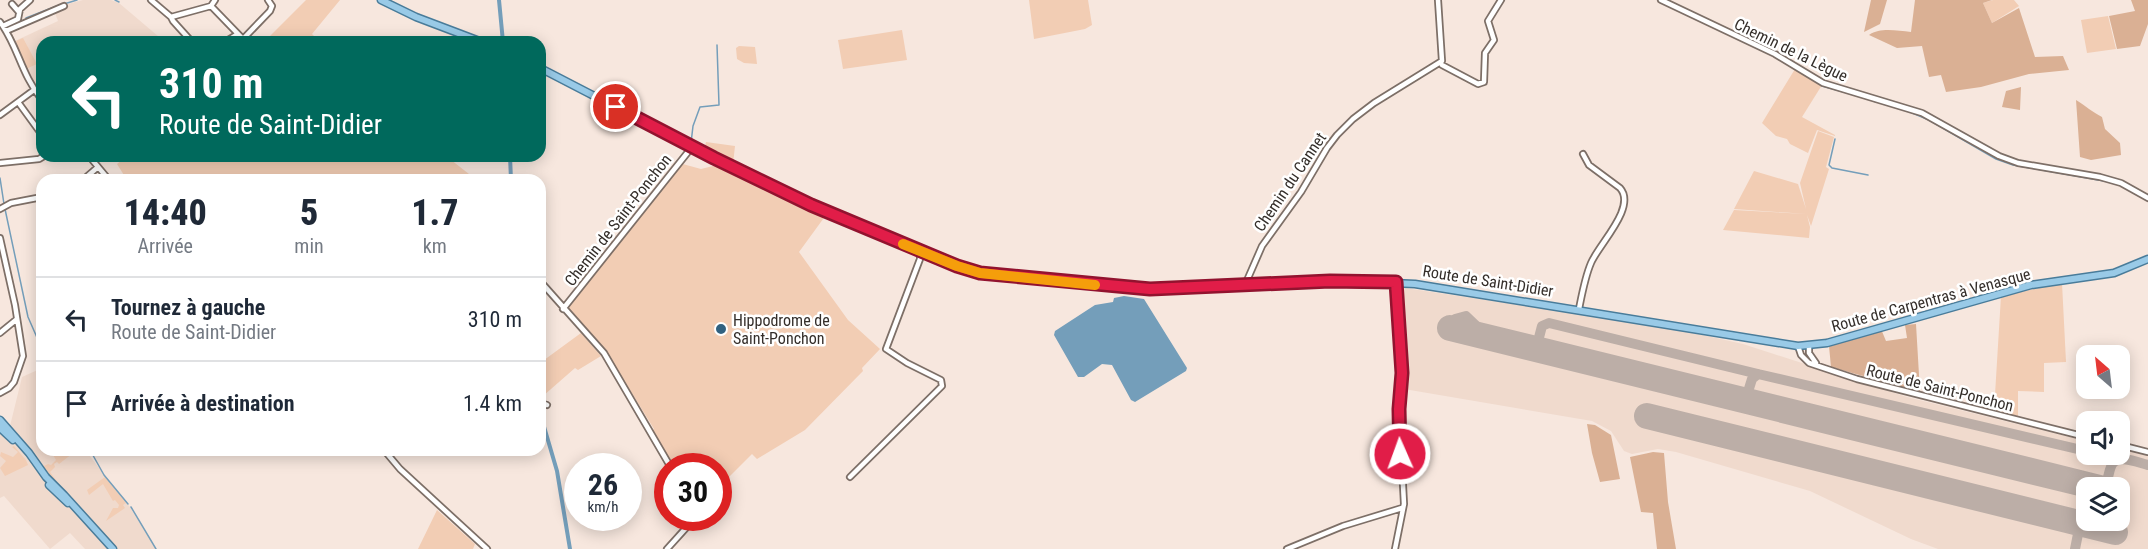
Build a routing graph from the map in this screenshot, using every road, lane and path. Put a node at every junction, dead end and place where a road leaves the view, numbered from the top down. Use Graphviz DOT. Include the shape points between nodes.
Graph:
graph roads {
  1 [pos="30,0"];
  2 [pos="151,0"];
  3 [pos="215,0"];
  4 [pos="268,0"];
  5 [pos="381,0"];
  6 [pos="1438,0"];
  7 [pos="1501,0"];
  8 [pos="1661,0"];
  9 [pos="12,4"];
  10 [pos="64,6"];
  11 [pos="211,6"];
  12 [pos="19,12"];
  13 [pos="171,17"];
  14 [pos="4,28"];
  15 [pos="238,34"];
  16 [pos="187,36"];
  17 [pos="235,36"];
  18 [pos="247,36"];
  19 [pos="466,36"];
  20 [pos="0,38"];
  21 [pos="1442,65"];
  22 [pos="546,71"];
  23 [pos="34,90"];
  24 [pos="36,92"];
  25 [pos="18,102"];
  26 [pos="0,115"];
  27 [pos="36,127"];
  28 [pos="692,147"];
  29 [pos="1583,154"];
  30 [pos="36,159"];
  31 [pos="94,162"];
  32 [pos="0,163"];
  33 [pos="98,167"];
  34 [pos="89,174"];
  35 [pos="104,174"];
  36 [pos="36,198"];
  37 [pos="2148,198"];
  38 [pos="0,210"];
  39 [pos="0,242"];
  40 [pos="920,251"];
  41 [pos="2148,259"];
  42 [pos="7,272"];
  43 [pos="0,278"];
  44 [pos="1394,282"];
  45 [pos="1408,283"];
  46 [pos="1245,285"];
  47 [pos="546,288"];
  48 [pos="1396,294"];
  49 [pos="563,309"];
  50 [pos="1579,309"];
  51 [pos="17,320"];
  52 [pos="0,333"];
  53 [pos="1827,343"];
  54 [pos="1809,345"];
  55 [pos="1798,346"];
  56 [pos="1819,365"];
  57 [pos="0,393"];
  58 [pos="0,420"];
  59 [pos="0,428"];
  60 [pos="2076,434"];
  61 [pos="2130,448"];
  62 [pos="2148,452"];
  63 [pos="662,453"];
  64 [pos="389,456"];
  65 [pos="850,477"];
  66 [pos="1402,508"];
  67 [pos="683,531"];
  68 [pos="111,549"];
  69 [pos="487,549"];
  70 [pos="667,549"];
  71 [pos="1287,549"];
  72 [pos="1395,549"];
  1 -- 12 [label="street"];
  2 -- 13 [label="street"];
  3 -- 11 [label="street"];
  4 -- 18 [label="street" via="270,11"];
  5 -- 19 [label="main road"];
  6 -- 46 [label="street, Chemin du Cannet" via="1442,61 1374,103 1337,135 1262,246"];
  7 -- 21 [label="street" via="1488,21 1494,40 1485,54 1484,82 1471,82"];
  8 -- 37 [label="street, Chemin de la Lègue" via="1775,54 1823,83 1922,113 1999,156 2100,177"];
  9 -- 12 [label="street"];
  10 -- 14 [label="street"];
  11 -- 13 [label="street"];
  11 -- 15 [label="street"];
  12 -- 14 [label="street" via="18,20"];
  13 -- 16 [label="street"];
  14 -- 20 [label="street"];
  14 -- 23 [label="street"];
  15 -- 17 [label="street"];
  22 -- 28 [label="main road, Route de Saint-Didier"];
  23 -- 24 [label="street"];
  23 -- 25 [label="street"];
  25 -- 26 [label="street"];
  25 -- 27 [label="street"];
  28 -- 40 [label="main road, Route de Saint-Didier" via="811,205"];
  28 -- 49 [label="street, Chemin de Saint-Ponchon"];
  29 -- 50 [label="street" via="1589,165 1620,188 1626,199 1620,217 1591,263"];
  30 -- 32 [label="street"];
  31 -- 33 [label="street"];
  33 -- 34 [label="street"];
  33 -- 35 [label="street"];
  36 -- 38 [label="street"];
  39 -- 42 [label="street"];
  40 -- 46 [label="main road, Route de Saint-Didier" via="968,270 1010,277 1150,289"];
  40 -- 65 [label="street" via="886,349 941,381 942,386"];
  41 -- 53 [label="main road, Route de Carpentras à Venasque" via="2114,273 2031,285"];
  42 -- 43 [label="street"];
  42 -- 51 [label="street"];
  44 -- 45 [label="main road, Route de Saint-Didier"];
  44 -- 46 [label="main road, Route de Saint-Didier"];
  44 -- 48 [label="street"];
  45 -- 48 [label="street"];
  45 -- 50 [label="main road, Route de Saint-Didier"];
  47 -- 49 [label="street, Chemin de Saint-Ponchon"];
  48 -- 66 [label="street" via="1402,373"];
  49 -- 63 [label="street" via="604,353"];
  50 -- 55 [label="main road, Route de Saint-Didier"];
  51 -- 52 [label="street"];
  51 -- 57 [label="street" via="23,359 12,386"];
  53 -- 54 [label="main road, Route de Saint-Didier"];
  54 -- 55 [label="main road, Route de Saint-Didier"];
  54 -- 56 [label="street" via="1809,353"];
  55 -- 56 [label="street, Route de Saint-Ponchon" via="1805,360"];
  56 -- 60 [label="street, Route de Saint-Ponchon" via="1857,379"];
  58 -- 68 [label="main road"];
  59 -- 68 [label="main road"];
  61 -- 62 [label="street"];
  64 -- 69 [label="street"];
  66 -- 71 [label="street" via="1353,522"];
  66 -- 72 [label="street"];
  67 -- 70 [label="street"];
}
